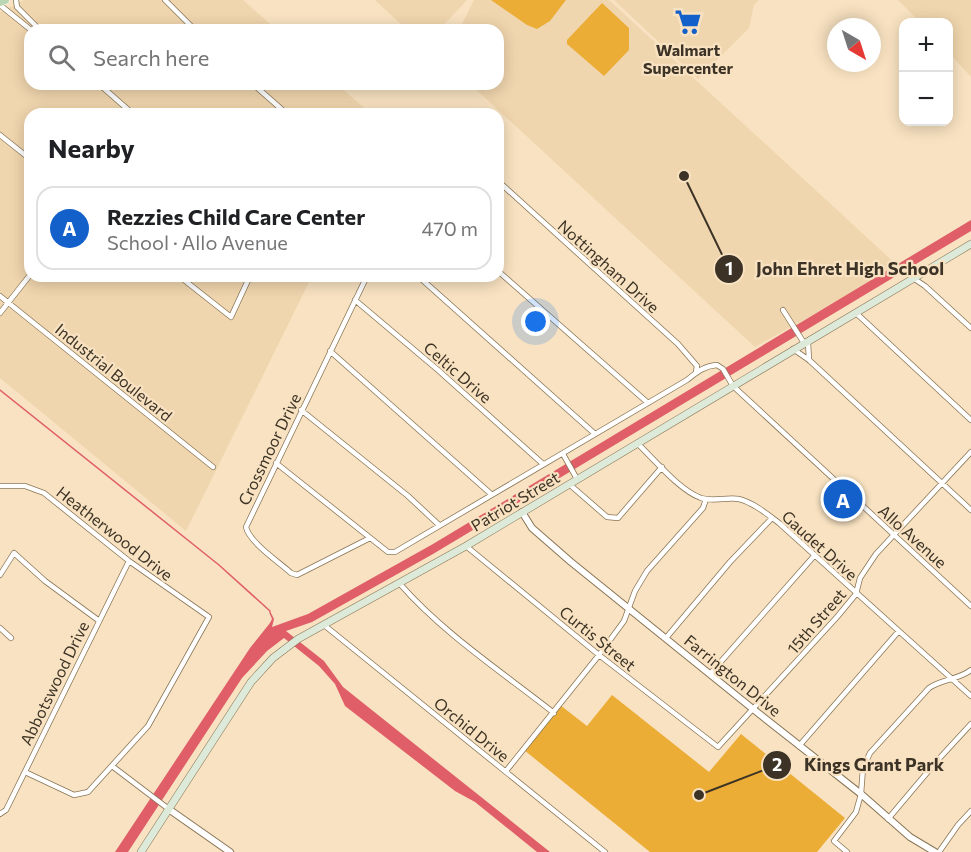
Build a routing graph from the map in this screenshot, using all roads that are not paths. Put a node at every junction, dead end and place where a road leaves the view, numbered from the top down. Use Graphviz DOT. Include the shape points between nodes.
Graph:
graph roads {
  1 [pos="5,0"];
  2 [pos="16,0"];
  3 [pos="165,0"];
  4 [pos="0,4"];
  5 [pos="25,24"];
  6 [pos="34,24"];
  7 [pos="189,24"];
  8 [pos="106,90"];
  9 [pos="260,90"];
  10 [pos="126,108"];
  11 [pos="280,108"];
  12 [pos="0,135"];
  13 [pos="24,154"];
  14 [pos="504,186"];
  15 [pos="971,244"];
  16 [pos="504,276"];
  17 [pos="913,278"];
  18 [pos="24,282"];
  19 [pos="187,282"];
  20 [pos="247,282"];
  21 [pos="364,282"];
  22 [pos="425,282"];
  23 [pos="0,297"];
  24 [pos="356,300"];
  25 [pos="8,303"];
  26 [pos="783,309"];
  27 [pos="0,313"];
  28 [pos="855,313"];
  29 [pos="971,328"];
  30 [pos="804,340"];
  31 [pos="793,349"];
  32 [pos="330,351"];
  33 [pos="809,360"];
  34 [pos="696,372"];
  35 [pos="731,383"];
  36 [pos="648,403"];
  37 [pos="301,410"];
  38 [pos="971,420"];
  39 [pos="595,434"];
  40 [pos="637,444"];
  41 [pos="971,452"];
  42 [pos="563,454"];
  43 [pos="276,463"];
  44 [pos="543,464"];
  45 [pos="213,467"];
  46 [pos="662,467"];
  47 [pos="0,477"];
  48 [pos="576,478"];
  49 [pos="942,483"];
  50 [pos="569,484"];
  51 [pos="2,485"];
  52 [pos="491,494"];
  53 [pos="706,499"];
  54 [pos="971,510"];
  55 [pos="522,512"];
  56 [pos="772,518"];
  57 [pos="439,525"];
  58 [pos="894,536"];
  59 [pos="370,538"];
  60 [pos="466,546"];
  61 [pos="814,556"];
  62 [pos="129,561"];
  63 [pos="0,575"];
  64 [pos="399,584"];
  65 [pos="856,594"];
  66 [pos="971,606"];
  67 [pos="629,608"];
  68 [pos="98,620"];
  69 [pos="324,625"];
  70 [pos="0,628"];
  71 [pos="898,632"];
  72 [pos="11,638"];
  73 [pos="666,638"];
  74 [pos="599,655"];
  75 [pos="971,670"];
  76 [pos="710,674"];
  77 [pos="952,679"];
  78 [pos="971,696"];
  79 [pos="753,710"];
  80 [pos="554,713"];
  81 [pos="971,724"];
  82 [pos="799,746"];
  83 [pos="718,747"];
  84 [pos="112,766"];
  85 [pos="506,771"];
  86 [pos="25,772"];
  87 [pos="861,794"];
  88 [pos="170,810"];
  89 [pos="971,811"];
  90 [pos="0,814"];
  91 [pos="888,819"];
  92 [pos="141,852"];
  93 [pos="230,852"];
  94 [pos="605,852"];
  95 [pos="848,852"];
  96 [pos="937,852"];
  1 -- 4 [label="main road"];
  2 -- 6 [label="street" via="17,7"];
  3 -- 7 [label="street"];
  4 -- 5 [label="street"];
  8 -- 10 [label="street"];
  9 -- 11 [label="street"];
  12 -- 13 [label="street"];
  14 -- 34 [label="street, Nottingham Drive" via="678,344 695,361"];
  15 -- 17 [label="main road, Patriot Street"];
  16 -- 36 [label="street"];
  17 -- 28 [label="main road, Patriot Street"];
  17 -- 29 [label="street"];
  18 -- 25 [label="street"];
  19 -- 20 [label="street" via="231,317"];
  21 -- 24 [label="street, Crossmoor Drive"];
  22 -- 39 [label="street"];
  23 -- 25 [label="street, Industrial Boulevard"];
  24 -- 32 [label="street, Crossmoor Drive"];
  24 -- 44 [label="street, Celtic Drive"];
  25 -- 27 [label="street"];
  25 -- 45 [label="street, Industrial Boulevard"];
  26 -- 30 [label="street"];
  28 -- 30 [label="main road, Patriot Street"];
  28 -- 38 [label="street"];
  30 -- 31 [label="main road, Patriot Street"];
  30 -- 33 [label="street"];
  31 -- 33 [label="street"];
  31 -- 35 [label="main road, Patriot Street"];
  32 -- 37 [label="street, Crossmoor Drive"];
  32 -- 52 [label="street"];
  33 -- 49 [label="street"];
  34 -- 35 [label="street, Allo Avenue" via="717,365"];
  34 -- 36 [label="street, Patriot Street"];
  35 -- 40 [label="main road, Patriot Street"];
  35 -- 58 [label="street, Allo Avenue"];
  36 -- 39 [label="street, Patriot Street"];
  37 -- 43 [label="street, Crossmoor Drive"];
  37 -- 57 [label="street"];
  39 -- 42 [label="street, Patriot Street"];
  40 -- 46 [label="street, Gaudet Drive"];
  40 -- 48 [label="main road, Patriot Street"];
  41 -- 49 [label="street, 15th Street"];
  42 -- 44 [label="street, Patriot Street"];
  42 -- 48 [label="street"];
  43 -- 59 [label="street"];
  43 -- 59 [label="street, Crossmoor Drive" via="246,530 291,573 308,572"];
  44 -- 52 [label="street, Patriot Street"];
  46 -- 50 [label="street" via="618,518 607,517"];
  46 -- 53 [label="street, Gaudet Drive" via="683,488"];
  47 -- 51 [label="street"];
  48 -- 50 [label="main road, Patriot Street"];
  49 -- 54 [label="street"];
  49 -- 58 [label="street, 15th Street"];
  50 -- 55 [label="main road, Patriot Street"];
  51 -- 62 [label="street, Heatherwood Drive" via="26,486 44,494"];
  52 -- 57 [label="street, Patriot Street"];
  53 -- 56 [label="street, Gaudet Drive" via="738,499"];
  53 -- 67 [label="street" via="703,508 647,571"];
  55 -- 60 [label="main road, Patriot Street"];
  55 -- 67 [label="street, Farrington Drive" via="537,533"];
  56 -- 61 [label="street, Gaudet Drive"];
  56 -- 73 [label="street"];
  57 -- 59 [label="street, Patriot Street" via="395,552 388,552"];
  58 -- 65 [label="street, 15th Street" via="866,567"];
  58 -- 66 [label="street, Allo Avenue"];
  60 -- 64 [label="main road, Patriot Street"];
  60 -- 74 [label="street, Curtis Street"];
  61 -- 65 [label="street, Gaudet Drive"];
  61 -- 76 [label="street"];
  62 -- 68 [label="street, Abbotswood Drive"];
  62 -- 84 [label="street, Heatherwood Drive" via="209,617 148,726"];
  63 -- 68 [label="street" via="14,553"];
  64 -- 69 [label="main road, Patriot Street"];
  64 -- 80 [label="street" via="438,622"];
  65 -- 71 [label="street, Gaudet Drive"];
  65 -- 79 [label="street, 15th Street"];
  67 -- 73 [label="street, Farrington Drive"];
  67 -- 74 [label="street"];
  68 -- 86 [label="street, Abbotswood Drive"];
  69 -- 85 [label="street, Orchid Drive"];
  69 -- 88 [label="main road, Patriot Street" via="273,658 251,682"];
  70 -- 72 [label="street"];
  71 -- 77 [label="street, Gaudet Drive"];
  71 -- 82 [label="street"];
  73 -- 76 [label="street, Farrington Drive"];
  74 -- 80 [label="street"];
  74 -- 83 [label="street, Curtis Street"];
  75 -- 77 [label="street"];
  76 -- 79 [label="street, Farrington Drive"];
  77 -- 78 [label="street, Gaudet Drive"];
  77 -- 87 [label="street" via="929,688 870,753 863,768"];
  79 -- 82 [label="street, Farrington Drive"];
  79 -- 83 [label="street, 15th Street"];
  80 -- 85 [label="street"];
  81 -- 91 [label="street"];
  82 -- 87 [label="street, Farrington Drive"];
  84 -- 86 [label="street" via="88,792 74,795"];
  84 -- 88 [label="street"];
  85 -- 94 [label="street, Orchid Drive"];
  86 -- 90 [label="street, Abbotswood Drive" via="6,810"];
  87 -- 91 [label="street, Farrington Drive"];
  87 -- 95 [label="street" via="856,812 834,841"];
  88 -- 92 [label="main road, Patriot Street"];
  88 -- 93 [label="street"];
  89 -- 96 [label="street"];
  91 -- 96 [label="street, Farrington Drive"];
}
